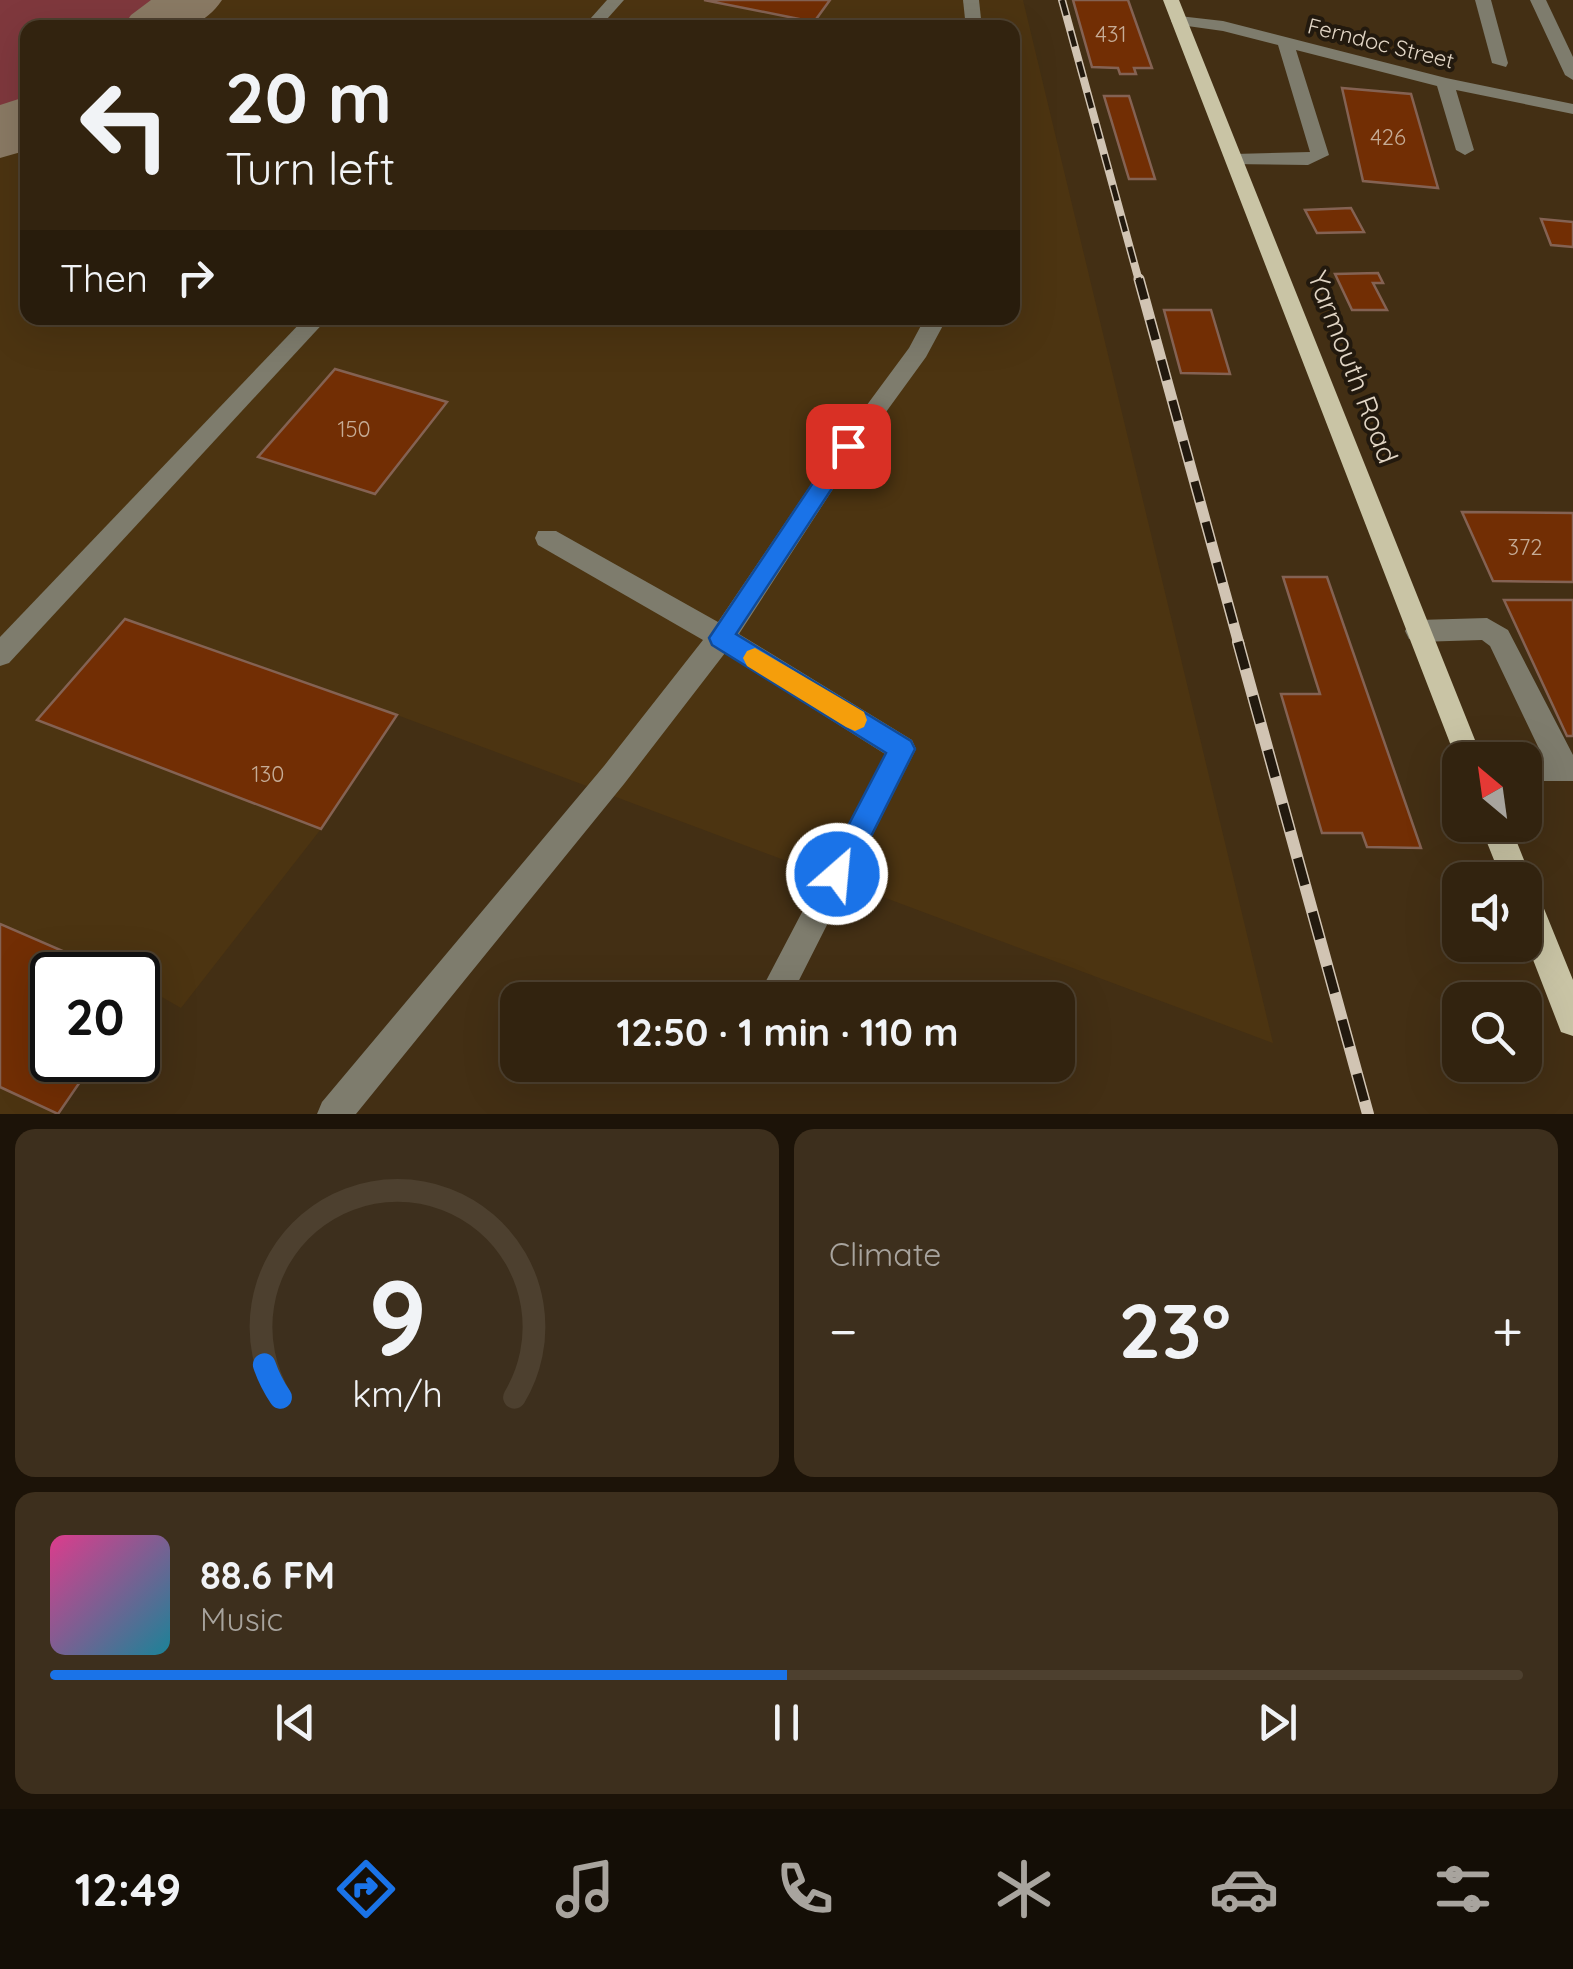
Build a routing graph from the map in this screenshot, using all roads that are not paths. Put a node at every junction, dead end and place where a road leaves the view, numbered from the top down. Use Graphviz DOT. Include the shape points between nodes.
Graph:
graph roads {
  1 [pos="616,0"];
  2 [pos="1483,0"];
  3 [pos="1538,0"];
  4 [pos="1175,10"];
  5 [pos="597,20"];
  6 [pos="1284,42"];
  7 [pos="1500,62"];
  8 [pos="1573,75"];
  9 [pos="1445,83"];
  10 [pos="1573,110"];
  11 [pos="1465,150"];
  12 [pos="1234,160"];
  13 [pos="311,325"];
  14 [pos="932,325"];
  15 [pos="547,538"];
  16 [pos="1418,631"];
  17 [pos="721,638"];
  18 [pos="0,655"];
  19 [pos="1462,742"];
  20 [pos="1542,768"];
  21 [pos="1568,768"];
  22 [pos="1542,942"];
  23 [pos="781,982"];
  24 [pos="1573,1020"];
  25 [pos="334,1114"];
  1 -- 5 [label="street"];
  2 -- 7 [label="street"];
  3 -- 8 [label="street"];
  4 -- 6 [label="street, Ferndoc Street"];
  4 -- 12 [label="main road, Yarmouth Road"];
  6 -- 9 [label="street, Ferndoc Street"];
  6 -- 12 [label="street" via="1320,155"];
  9 -- 10 [label="street, Ferndoc Street"];
  9 -- 11 [label="street"];
  12 -- 16 [label="main road, Yarmouth Road"];
  13 -- 18 [label="street"];
  14 -- 17 [label="street"];
  15 -- 17 [label="street"];
  16 -- 19 [label="main road, Yarmouth Road"];
  16 -- 21 [label="street" via="1487,628 1499,638"];
  17 -- 23 [label="street" via="902,749"];
  17 -- 25 [label="street"];
  20 -- 21 [label="street"];
  22 -- 24 [label="main road"];
}
